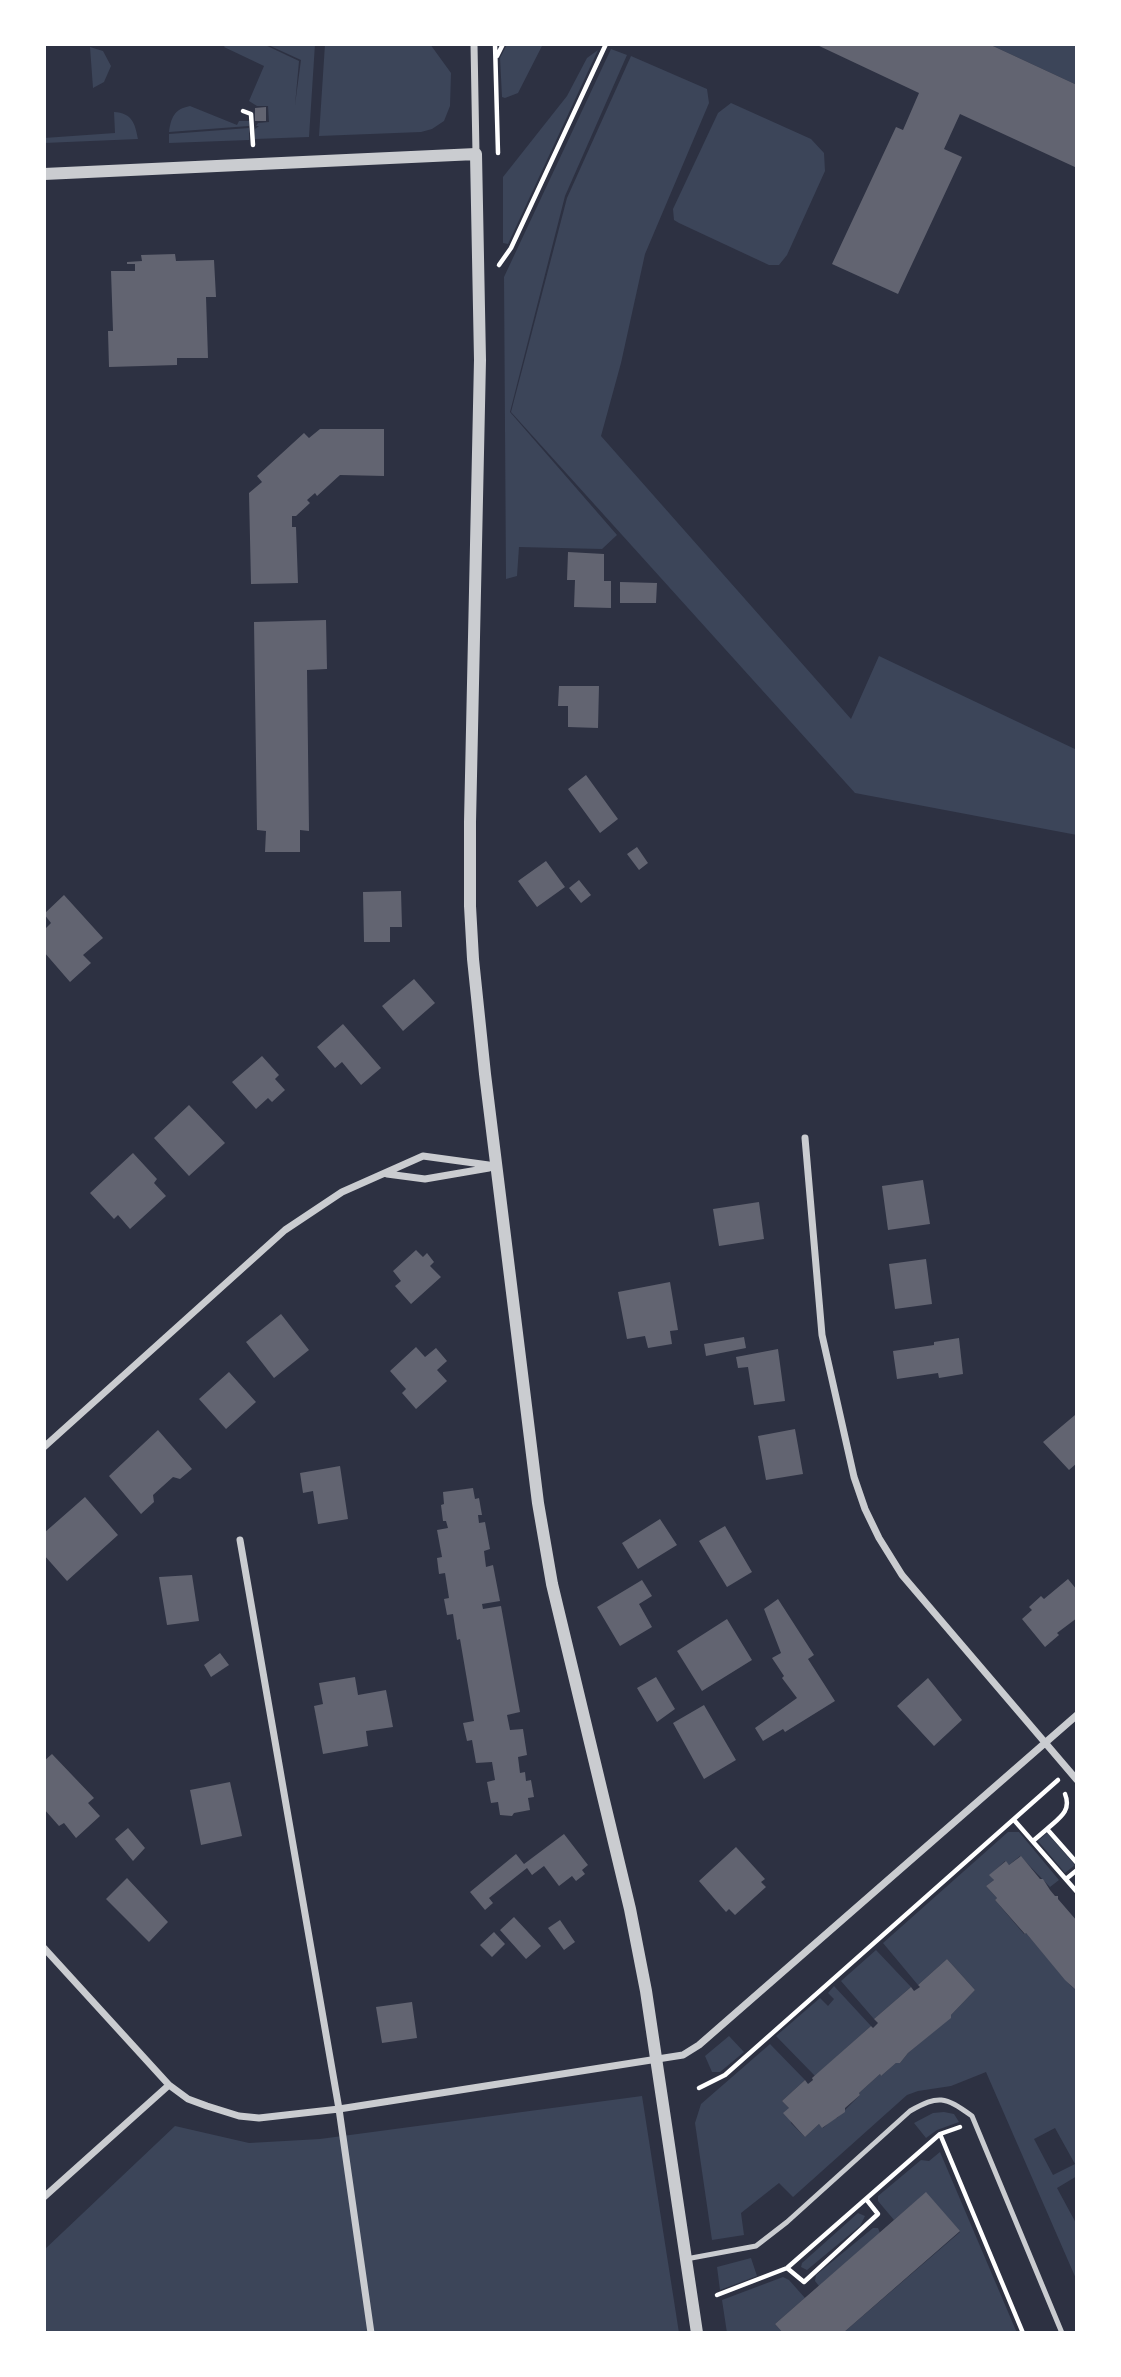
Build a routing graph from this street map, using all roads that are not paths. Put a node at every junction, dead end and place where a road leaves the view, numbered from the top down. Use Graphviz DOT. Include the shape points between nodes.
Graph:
graph roads {
  1 [pos="474,44"];
  2 [pos="476,154"];
  3 [pos="44,174"];
  4 [pos="805,1138"];
  5 [pos="496,1166"];
  6 [pos="386,1173"];
  7 [pos="44,1447"];
  8 [pos="240,1540"];
  9 [pos="1077,1715"];
  10 [pos="1045,1743"];
  11 [pos="1077,1780"];
  12 [pos="44,1948"];
  13 [pos="657,2060"];
  14 [pos="169,2085"];
  15 [pos="339,2109"];
  16 [pos="44,2197"];
  17 [pos="685,2259"];
  18 [pos="371,2333"];
  19 [pos="697,2333"];
  20 [pos="1062,2333"];
  1 -- 2 [label="street"];
  2 -- 3 [label="street"];
  2 -- 5 [label="street" via="480,360 470,906"];
  4 -- 10 [label="street" via="822,1335 865,1509 902,1575"];
  5 -- 6 [label="street" via="425,1179"];
  5 -- 6 [label="street" via="423,1156"];
  5 -- 13 [label="street" via="543,1530 569,1661 630,1909"];
  6 -- 7 [label="street" via="342,1192 285,1230"];
  8 -- 15 [label="street"];
  9 -- 10 [label="street"];
  10 -- 11 [label="street"];
  10 -- 13 [label="street" via="699,2045 683,2055"];
  12 -- 14 [label="street"];
  13 -- 15 [label="street"];
  13 -- 17 [label="street"];
  14 -- 15 [label="street" via="188,2099 239,2116"];
  14 -- 16 [label="street"];
  15 -- 18 [label="street"];
  17 -- 19 [label="street"];
  17 -- 20 [label="lane" via="756,2246 910,2111 933,2099 953,2103 972,2116"];
}
